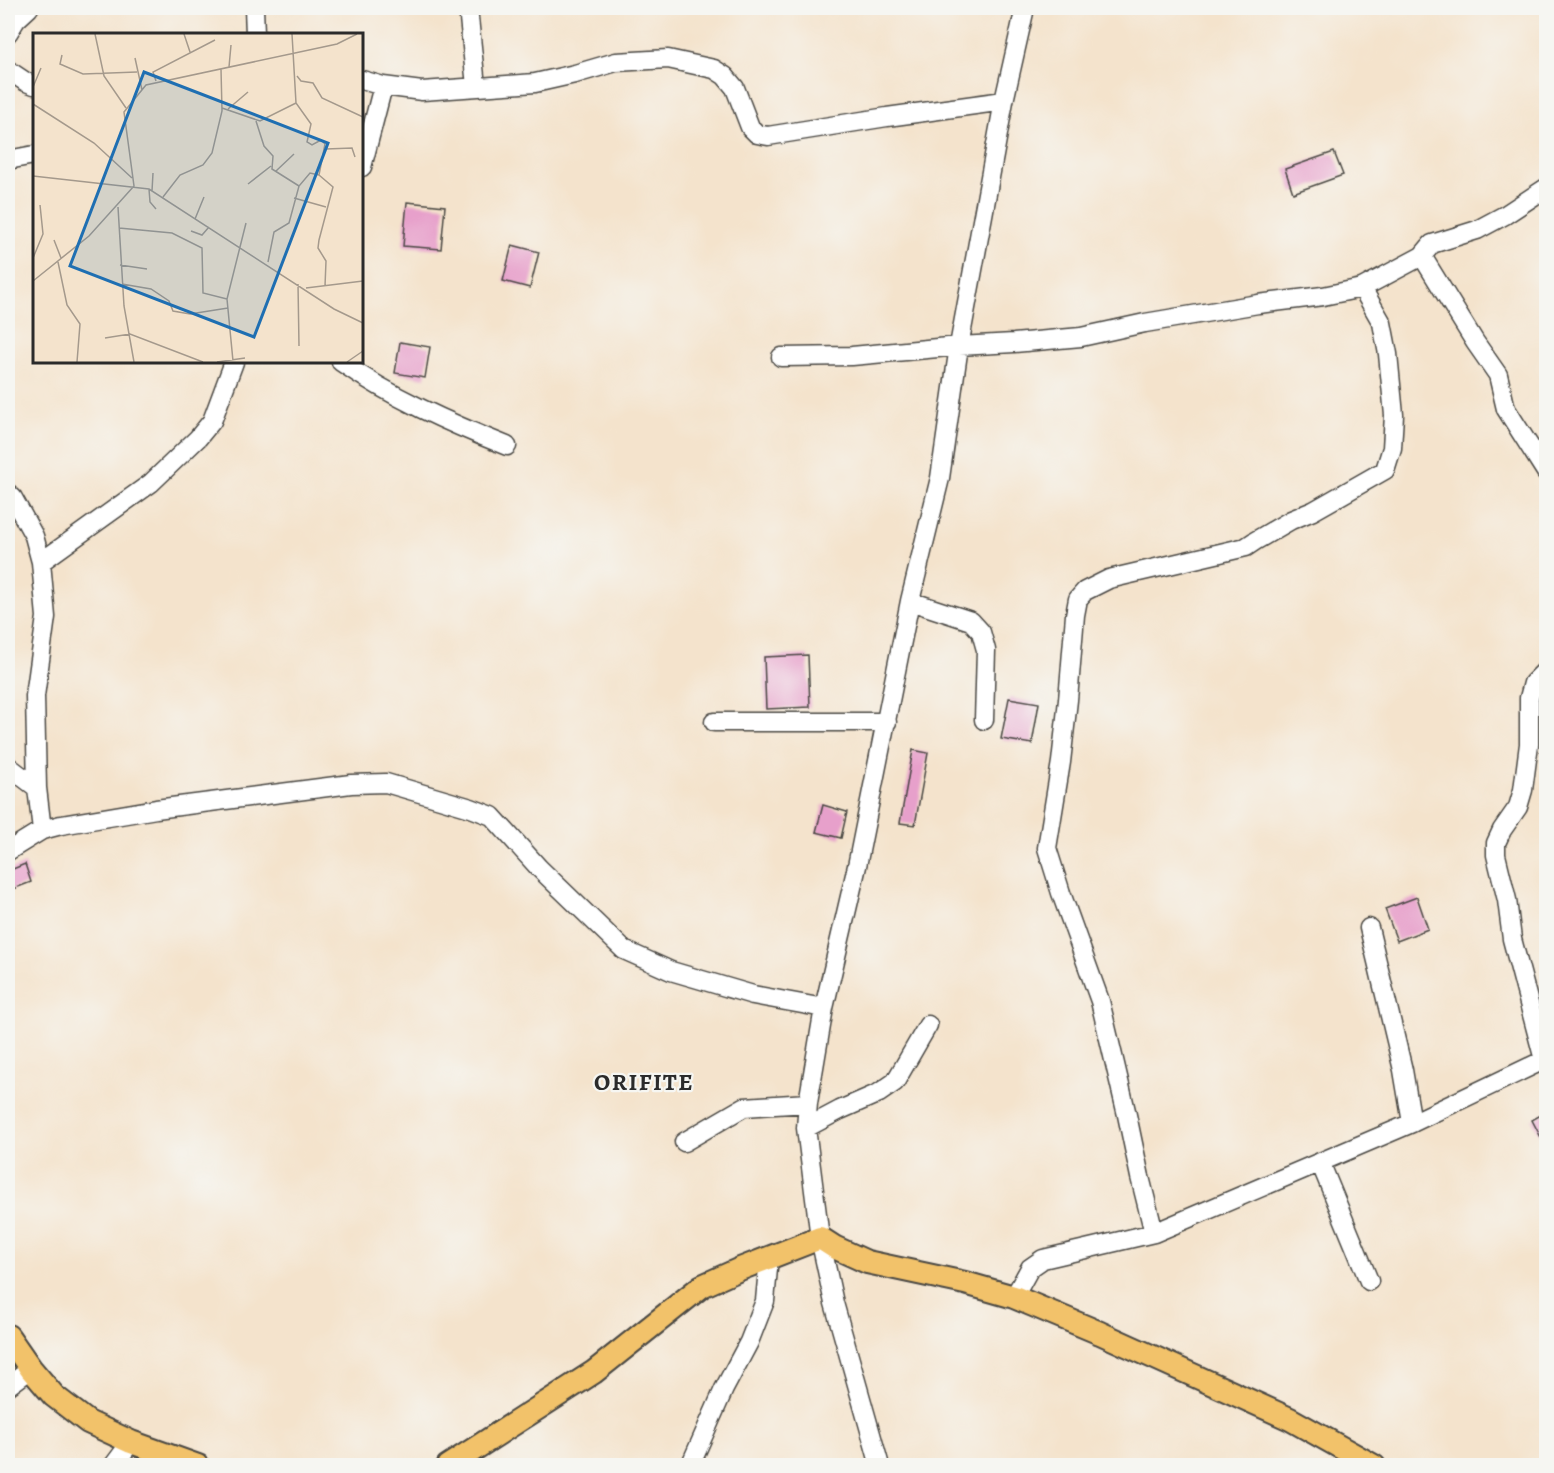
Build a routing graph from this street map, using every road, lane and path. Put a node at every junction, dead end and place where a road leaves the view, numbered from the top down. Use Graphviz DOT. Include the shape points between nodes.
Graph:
graph roads {
  1 [pos="29,8"];
  2 [pos="254,8"];
  3 [pos="468,8"];
  4 [pos="1025,8"];
  5 [pos="8,33"];
  6 [pos="255,33"];
  7 [pos="8,70"];
  8 [pos="363,80"];
  9 [pos="33,85"];
  10 [pos="383,86"];
  11 [pos="476,86"];
  12 [pos="1004,101"];
  13 [pos="33,155"];
  14 [pos="8,160"];
  15 [pos="363,163"];
  16 [pos="1546,188"];
  17 [pos="1422,256"];
  18 [pos="1362,288"];
  19 [pos="959,346"];
  20 [pos="781,357"];
  21 [pos="234,363"];
  22 [pos="342,363"];
  23 [pos="507,446"];
  24 [pos="1546,472"];
  25 [pos="8,493"];
  26 [pos="41,562"];
  27 [pos="910,601"];
  28 [pos="1546,670"];
  29 [pos="984,720"];
  30 [pos="714,722"];
  31 [pos="887,722"];
  32 [pos="8,766"];
  33 [pos="37,788"];
  34 [pos="42,830"];
  35 [pos="8,851"];
  36 [pos="1369,928"];
  37 [pos="824,1008"];
  38 [pos="928,1025"];
  39 [pos="1545,1060"];
  40 [pos="808,1103"];
  41 [pos="1412,1123"];
  42 [pos="806,1128"];
  43 [pos="684,1142"];
  44 [pos="1320,1161"];
  45 [pos="1154,1233"];
  46 [pos="820,1238"];
  47 [pos="769,1258"];
  48 [pos="1369,1281"];
  49 [pos="1014,1297"];
  50 [pos="8,1335"];
  51 [pos="31,1369"];
  52 [pos="8,1386"];
  53 [pos="131,1442"];
  54 [pos="113,1466"];
  55 [pos="198,1466"];
  56 [pos="448,1466"];
  57 [pos="690,1466"];
  58 [pos="880,1466"];
  59 [pos="1374,1466"];
  1 -- 5 [label="street"];
  2 -- 6 [label="street"];
  3 -- 11 [label="street"];
  4 -- 12 [label="street"];
  7 -- 9 [label="street"];
  8 -- 10 [label="street"];
  10 -- 11 [label="street" via="422,91"];
  10 -- 15 [label="street"];
  11 -- 12 [label="street" via="535,83 616,62 668,59 725,75 735,88 750,127 757,134 768,136"];
  12 -- 19 [label="street"];
  13 -- 14 [label="street"];
  16 -- 17 [label="street" via="1477,230 1432,244"];
  17 -- 18 [label="street"];
  17 -- 24 [label="street" via="1498,375 1506,409"];
  18 -- 19 [label="street" via="1081,337"];
  18 -- 45 [label="street" via="1382,323 1388,354 1394,415 1392,448 1385,470 1246,548 1108,579 1078,599 1061,762 1047,848 1101,1001"];
  19 -- 20 [label="street" via="852,356"];
  19 -- 27 [label="street" via="940,478"];
  21 -- 26 [label="street" via="212,421 198,438 151,483"];
  22 -- 23 [label="street" via="459,428"];
  25 -- 26 [label="street" via="34,536"];
  26 -- 33 [label="street" via="46,617 35,696"];
  27 -- 29 [label="street" via="971,621 981,632 986,650"];
  27 -- 31 [label="street"];
  28 -- 39 [label="street" via="1533,683 1529,698 1523,790 1518,807 1496,843 1512,939"];
  30 -- 31 [label="street"];
  31 -- 37 [label="street"];
  32 -- 33 [label="street"];
  33 -- 34 [label="street"];
  34 -- 35 [label="street"];
  34 -- 37 [label="street" via="156,809 386,783 492,816 539,868 624,950 671,971 753,995"];
  36 -- 41 [label="street"];
  37 -- 40 [label="street"];
  38 -- 42 [label="street" via="895,1082"];
  39 -- 41 [label="street"];
  40 -- 42 [label="street"];
  40 -- 43 [label="street" via="744,1107"];
  41 -- 44 [label="street"];
  42 -- 46 [label="street"];
  44 -- 45 [label="street"];
  44 -- 48 [label="street"];
  45 -- 49 [label="street" via="1043,1259 1030,1268"];
  46 -- 47 [label="main road"];
  46 -- 49 [label="main road" via="867,1262"];
  46 -- 58 [label="street" via="834,1304"];
  47 -- 56 [label="main road" via="702,1286 594,1372"];
  47 -- 57 [label="street" via="765,1301"];
  49 -- 59 [label="main road" via="1290,1419"];
  50 -- 51 [label="main road"];
  51 -- 52 [label="street"];
  51 -- 53 [label="main road" via="54,1396 88,1422"];
  53 -- 54 [label="street"];
  53 -- 55 [label="main road"];
}
